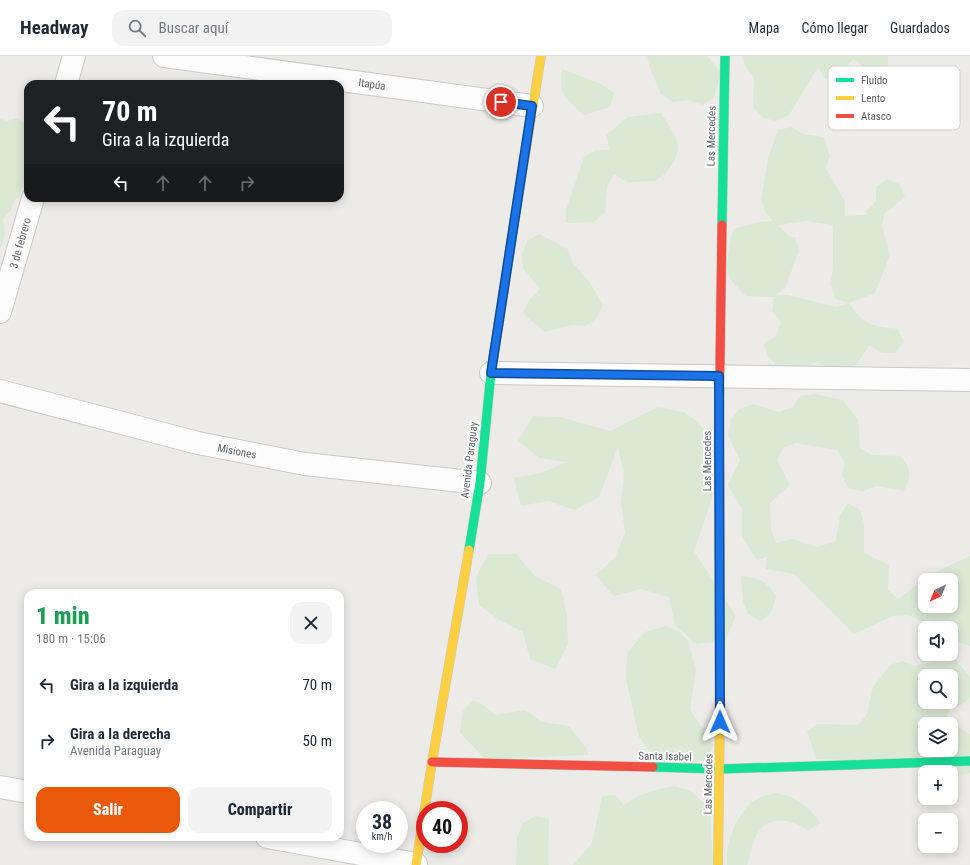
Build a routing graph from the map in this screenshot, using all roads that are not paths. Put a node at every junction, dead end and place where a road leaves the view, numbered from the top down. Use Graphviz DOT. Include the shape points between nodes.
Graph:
graph roads {
  1 [pos="74,56"];
  2 [pos="164,56"];
  3 [pos="541,56"];
  4 [pos="725,56"];
  5 [pos="67,80"];
  6 [pos="341,80"];
  7 [pos="344,80"];
  8 [pos="532,106"];
  9 [pos="32,202"];
  10 [pos="0,312"];
  11 [pos="491,373"];
  12 [pos="719,376"];
  13 [pos="970,380"];
  14 [pos="0,391"];
  15 [pos="480,483"];
  16 [pos="970,761"];
  17 [pos="432,762"];
  18 [pos="720,769"];
  19 [pos="0,787"];
  20 [pos="24,791"];
  21 [pos="288,841"];
  22 [pos="416,865"];
  23 [pos="718,865"];
  1 -- 5 [label="street"];
  2 -- 6 [label="street, Itapúa"];
  3 -- 8 [label="street, Avenida Paraguay"];
  4 -- 12 [label="street, Las Mercedes"];
  7 -- 8 [label="street, Itapúa"];
  8 -- 11 [label="street, Avenida Paraguay"];
  9 -- 10 [label="street, 3 de febrero"];
  11 -- 12 [label="street"];
  11 -- 15 [label="street, Avenida Paraguay"];
  12 -- 13 [label="street"];
  12 -- 18 [label="street, Las Mercedes"];
  14 -- 15 [label="street, Misiones" via="198,443 305,464"];
  15 -- 17 [label="street, Avenida Paraguay"];
  16 -- 18 [label="street, Santa Isabel"];
  17 -- 18 [label="street, Santa Isabel"];
  17 -- 22 [label="street, Avenida Paraguay"];
  18 -- 23 [label="street, Las Mercedes"];
  19 -- 20 [label="street"];
  21 -- 22 [label="street"];
}
